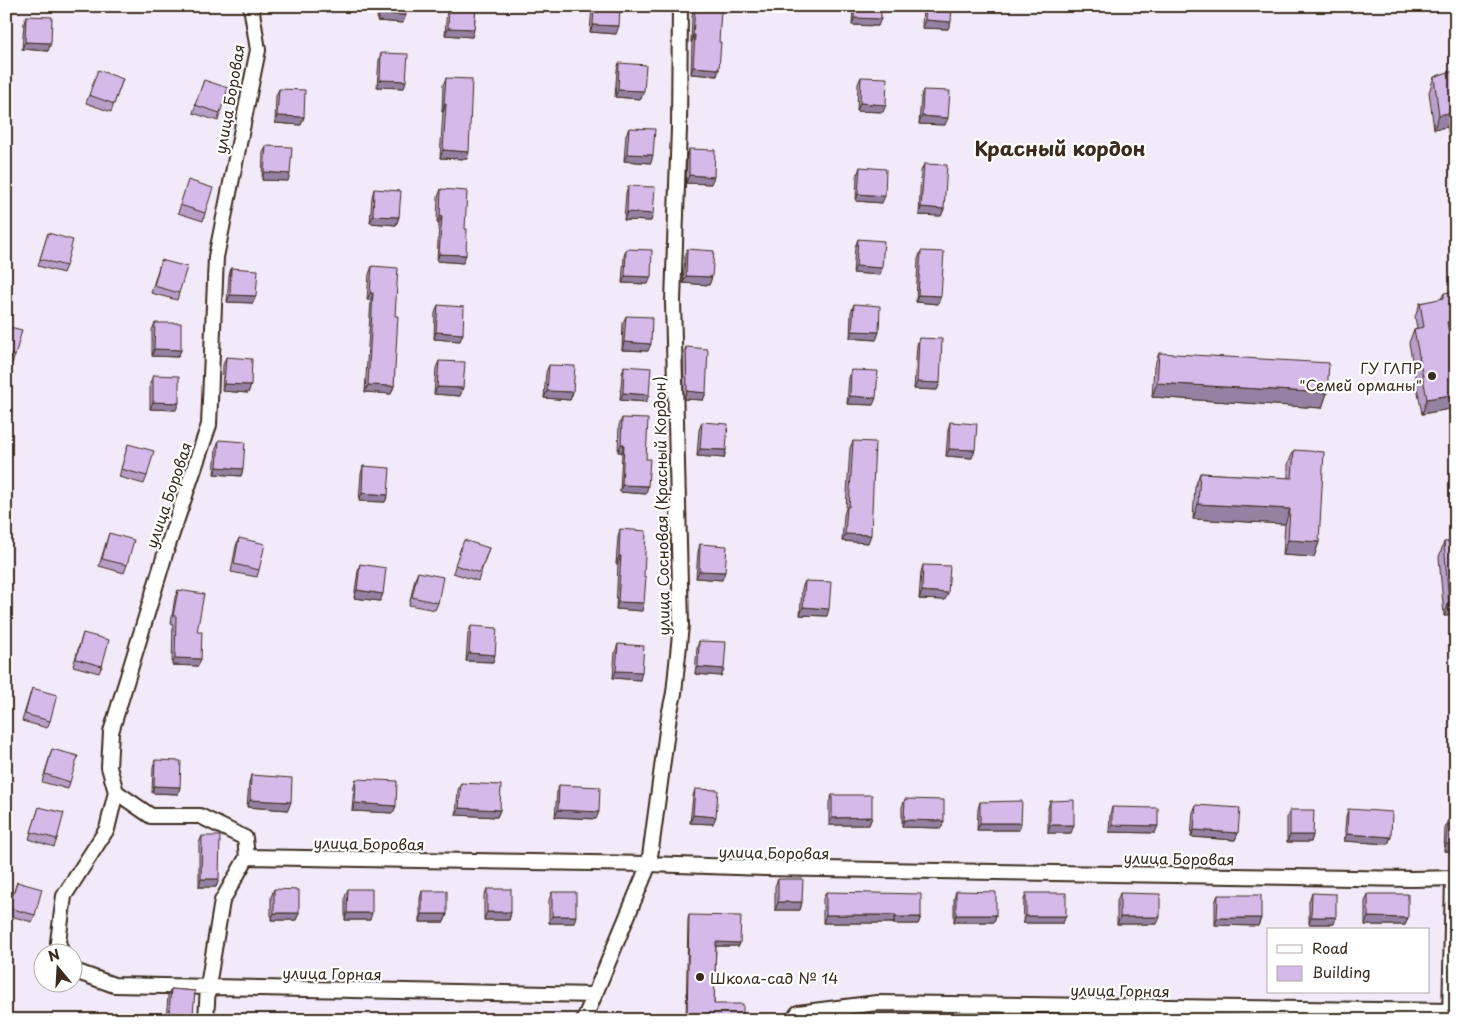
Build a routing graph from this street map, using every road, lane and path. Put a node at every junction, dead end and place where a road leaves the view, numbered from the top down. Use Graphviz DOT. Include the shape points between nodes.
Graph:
graph roads {
  1 [pos="251,6"];
  2 [pos="680,6"];
  3 [pos="116,792"];
  4 [pos="247,857"];
  5 [pos="649,864"];
  6 [pos="1454,878"];
  7 [pos="59,944"];
  8 [pos="82,974"];
  9 [pos="208,986"];
  10 [pos="594,995"];
  11 [pos="1450,1016"];
  12 [pos="206,1020"];
  13 [pos="584,1020"];
  14 [pos="793,1020"];
  1 -- 3 [label="street, улица Боровая" via="258,50 216,258 209,425 110,732 109,767"];
  2 -- 5 [label="street, улица Сосновая (Красный Кордон)" via="673,301 681,625"];
  3 -- 4 [label="street" via="151,816 200,816 245,838"];
  3 -- 7 [label="street" via="108,829 64,896"];
  4 -- 5 [label="street, улица Боровая"];
  4 -- 9 [label="street" via="222,901"];
  5 -- 6 [label="street, улица Боровая"];
  5 -- 10 [label="street, улица Сосновая (Красный Кордон)"];
  6 -- 11 [label="street, улица Горная"];
  8 -- 9 [label="street, улица Горная" via="114,985"];
  9 -- 10 [label="street, улица Горная"];
  9 -- 12 [label="street"];
  10 -- 13 [label="street, улица Сосновая (Красный Кордон)"];
  11 -- 14 [label="street, улица Горная" via="877,1003 798,1013"];
}
